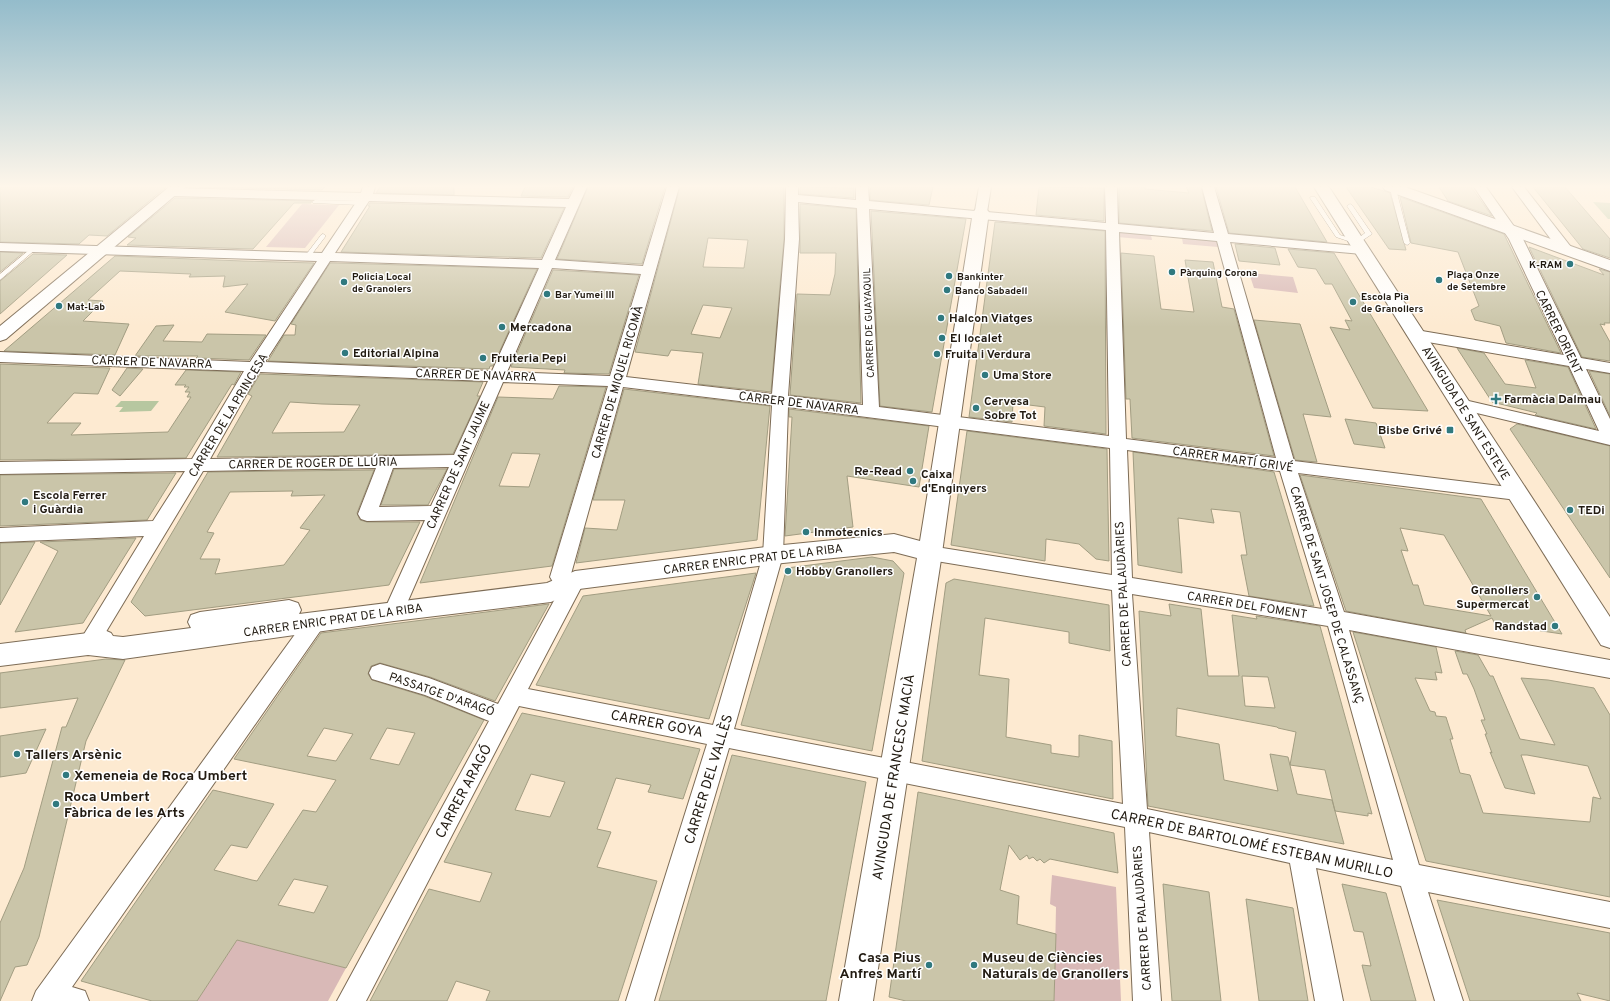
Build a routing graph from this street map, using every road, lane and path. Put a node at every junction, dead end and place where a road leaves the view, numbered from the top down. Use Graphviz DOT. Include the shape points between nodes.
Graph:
graph roads {
  1 [pos="121,234"];
  2 [pos="341,234"];
  3 [pos="560,234"];
  4 [pos="660,234"];
  5 [pos="792,234"];
  6 [pos="864,234"];
  7 [pos="978,234"];
  8 [pos="1112,234"];
  9 [pos="1175,234"];
  10 [pos="1221,234"];
  11 [pos="1350,234"];
  12 [pos="1369,234"];
  13 [pos="1405,234"];
  14 [pos="1512,234"];
  15 [pos="1522,234"];
  16 [pos="1554,234"];
  17 [pos="324,236"];
  18 [pos="1222,238"];
  19 [pos="1407,242"];
  20 [pos="1360,246"];
  21 [pos="0,247"];
  22 [pos="34,248"];
  23 [pos="1566,250"];
  24 [pos="100,251"];
  25 [pos="307,258"];
  26 [pos="326,258"];
  27 [pos="546,264"];
  28 [pos="1610,266"];
  29 [pos="649,270"];
  30 [pos="0,278"];
  31 [pos="0,335"];
  32 [pos="1416,335"];
  33 [pos="0,357"];
  34 [pos="1573,362"];
  35 [pos="255,366"];
  36 [pos="1610,368"];
  37 [pos="497,375"];
  38 [pos="617,381"];
  39 [pos="780,401"];
  40 [pos="1460,404"];
  41 [pos="871,411"];
  42 [pos="950,421"];
  43 [pos="1610,436"];
  44 [pos="1610,439"];
  45 [pos="1118,444"];
  46 [pos="459,461"];
  47 [pos="387,462"];
  48 [pos="198,464"];
  49 [pos="1287,466"];
  50 [pos="0,468"];
  51 [pos="1517,494"];
  52 [pos="437,513"];
  53 [pos="160,528"];
  54 [pos="0,535"];
  55 [pos="930,553"];
  56 [pos="773,556"];
  57 [pos="568,578"];
  58 [pos="1122,585"];
  59 [pos="397,603"];
  60 [pos="1336,619"];
  61 [pos="316,621"];
  62 [pos="1610,638"];
  63 [pos="88,644"];
  64 [pos="0,655"];
  65 [pos="1610,669"];
  66 [pos="380,672"];
  67 [pos="509,706"];
  68 [pos="721,736"];
  69 [pos="894,772"];
  70 [pos="1136,818"];
  71 [pos="1301,854"];
  72 [pos="1410,876"];
  73 [pos="1610,915"];
  74 [pos="57,999"];
  75 [pos="351,1001"];
  76 [pos="640,1001"];
  77 [pos="856,1001"];
  78 [pos="1147,1001"];
  79 [pos="1329,1001"];
  80 [pos="1449,1001"];
  1 -- 24 [label="street"];
  2 -- 26 [label="street, CARRER DE LA PRINCESA"];
  3 -- 27 [label="street, CARRER DE SANT JAUME"];
  4 -- 29 [label="street, CARRER DE MIQUEL RICOMÀ"];
  5 -- 39 [label="street, CARRER DEL VALLÈS"];
  6 -- 41 [label="street, CARRER DE GUAYAQUIL"];
  7 -- 42 [label="street, AVINGUDA DE FRANCESC MACIÀ"];
  8 -- 45 [label="street, CARRER DE PALAUDÀRIES"];
  9 -- 18 [label="street"];
  10 -- 18 [label="street, CARRER DE SANT JOSEP DE CALASSANÇ"];
  11 -- 20 [label="street, AVINGUDA DE SANT ESTEVE"];
  12 -- 20 [label="lane"];
  13 -- 19 [label="lane"];
  14 -- 34 [label="street, CARRER ORIENT"];
  15 -- 23 [label="street"];
  16 -- 23 [label="street"];
  17 -- 25 [label="lane"];
  18 -- 20 [label="street"];
  18 -- 49 [label="street, CARRER DE SANT JOSEP DE CALASSANÇ"];
  20 -- 32 [label="street, AVINGUDA DE SANT ESTEVE"];
  21 -- 22 [label="street"];
  22 -- 24 [label="street"];
  22 -- 30 [label="lane"];
  23 -- 28 [label="street"];
  24 -- 25 [label="street"];
  24 -- 31 [label="street"];
  25 -- 26 [label="street"];
  26 -- 27 [label="street"];
  26 -- 35 [label="street, CARRER DE LA PRINCESA"];
  27 -- 29 [label="street"];
  27 -- 37 [label="street, CARRER DE SANT JAUME"];
  29 -- 38 [label="street, CARRER DE MIQUEL RICOMÀ"];
  32 -- 34 [label="street"];
  32 -- 40 [label="street, AVINGUDA DE SANT ESTEVE"];
  33 -- 35 [label="street, CARRER DE NAVARRA"];
  34 -- 36 [label="street"];
  34 -- 43 [label="street, CARRER ORIENT"];
  35 -- 37 [label="street, CARRER DE NAVARRA"];
  35 -- 48 [label="street, CARRER DE LA PRINCESA"];
  37 -- 38 [label="street, CARRER DE NAVARRA"];
  37 -- 46 [label="street, CARRER DE SANT JAUME"];
  38 -- 39 [label="street, CARRER DE NAVARRA"];
  38 -- 57 [label="street, CARRER DE MIQUEL RICOMÀ"];
  39 -- 41 [label="street, CARRER DE NAVARRA"];
  39 -- 56 [label="street, CARRER DEL VALLÈS"];
  40 -- 44 [label="street"];
  40 -- 51 [label="street, AVINGUDA DE SANT ESTEVE"];
  41 -- 42 [label="street, CARRER DE NAVARRA"];
  42 -- 45 [label="street, CARRER MARTÍ GRIVÉ"];
  42 -- 55 [label="street, AVINGUDA DE FRANCESC MACIÀ"];
  45 -- 49 [label="street, CARRER MARTÍ GRIVÉ"];
  45 -- 58 [label="street, CARRER DE PALAUDÀRIES"];
  46 -- 47 [label="street, CARRER DE ROGER DE LLÚRIA"];
  46 -- 52 [label="street, CARRER DE SANT JAUME"];
  47 -- 48 [label="street, CARRER DE ROGER DE LLÚRIA"];
  47 -- 52 [label="street" via="367,514"];
  48 -- 50 [label="street, CARRER DE ROGER DE LLÚRIA"];
  48 -- 53 [label="street, CARRER DE LA PRINCESA"];
  49 -- 51 [label="street, CARRER MARTÍ GRIVÉ"];
  49 -- 60 [label="street, CARRER DE SANT JOSEP DE CALASSANÇ"];
  51 -- 62 [label="street, AVINGUDA DE SANT ESTEVE"];
  52 -- 59 [label="street, CARRER DE SANT JAUME"];
  53 -- 54 [label="street"];
  53 -- 63 [label="street, CARRER DE LA PRINCESA"];
  55 -- 56 [label="street, CARRER ENRIC PRAT DE LA RIBA" via="894,543"];
  55 -- 58 [label="street, CARRER DEL FOMENT"];
  55 -- 69 [label="street, AVINGUDA DE FRANCESC MACIÀ"];
  56 -- 57 [label="street, CARRER ENRIC PRAT DE LA RIBA"];
  56 -- 68 [label="street, CARRER DEL VALLÈS"];
  57 -- 59 [label="street, CARRER ENRIC PRAT DE LA RIBA" via="552,592"];
  57 -- 67 [label="street, CARRER ARAGÓ"];
  58 -- 60 [label="street, CARRER DEL FOMENT"];
  58 -- 70 [label="street, CARRER DE PALAUDÀRIES"];
  59 -- 61 [label="street, CARRER ENRIC PRAT DE LA RIBA"];
  59 -- 63 [label="street, CARRER ENRIC PRAT DE LA RIBA" via="138,631"];
  60 -- 65 [label="street, CARRER DEL FOMENT"];
  60 -- 72 [label="street, CARRER DE SANT JOSEP DE CALASSANÇ"];
  61 -- 63 [label="street, CARRER ENRIC PRAT DE LA RIBA" via="123,648"];
  61 -- 74 [label="street"];
  63 -- 64 [label="street, CARRER ENRIC PRAT DE LA RIBA"];
  66 -- 67 [label="street, PASSATGE D'ARAGÓ" via="429,687 466,703"];
  67 -- 68 [label="street, CARRER GOYA"];
  67 -- 75 [label="street, CARRER ARAGÓ"];
  68 -- 69 [label="street, CARRER GOYA"];
  68 -- 76 [label="street, CARRER DEL VALLÈS"];
  69 -- 70 [label="street, CARRER DE BARTOLOMÉ ESTEBAN MURILLO"];
  69 -- 77 [label="street, AVINGUDA DE FRANCESC MACIÀ"];
  70 -- 71 [label="street, CARRER DE BARTOLOMÉ ESTEBAN MURILLO"];
  70 -- 78 [label="street, CARRER DE PALAUDÀRIES"];
  71 -- 72 [label="street, CARRER DE BARTOLOMÉ ESTEBAN MURILLO"];
  71 -- 79 [label="street"];
  72 -- 73 [label="street, CARRER DE BARTOLOMÉ ESTEBAN MURILLO"];
  72 -- 80 [label="street, CARRER DE SANT JOSEP DE CALASSANÇ"];
}
